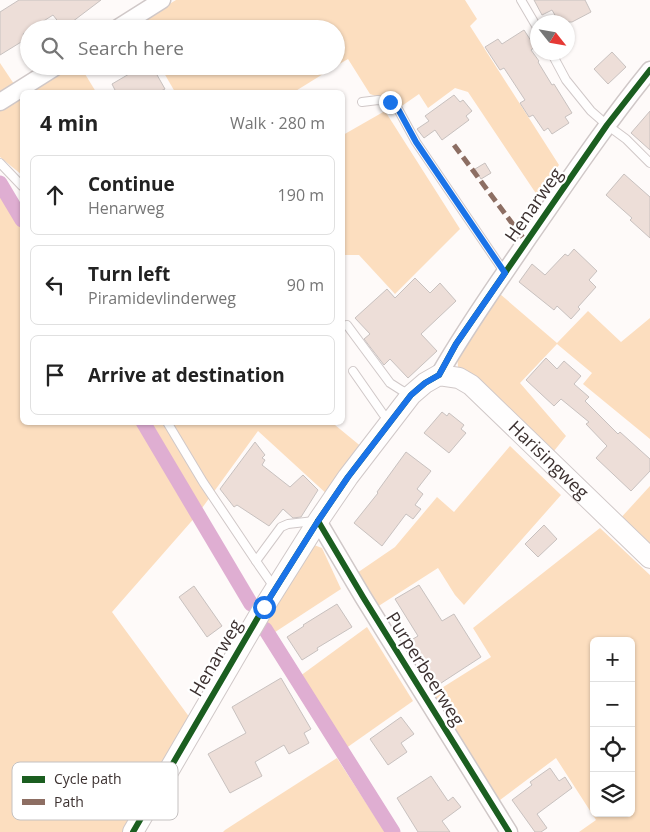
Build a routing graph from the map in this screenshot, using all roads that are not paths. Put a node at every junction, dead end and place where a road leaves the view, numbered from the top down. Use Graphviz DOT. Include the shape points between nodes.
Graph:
graph roads {
  1 [pos="162,0"];
  2 [pos="521,0"];
  3 [pos="530,15"];
  4 [pos="130,20"];
  5 [pos="555,60"];
  6 [pos="650,70"];
  7 [pos="43,75"];
  8 [pos="0,102"];
  9 [pos="362,102"];
  10 [pos="607,125"];
  11 [pos="650,162"];
  12 [pos="0,163"];
  13 [pos="20,184"];
  14 [pos="505,273"];
  15 [pos="347,325"];
  16 [pos="353,371"];
  17 [pos="439,375"];
  18 [pos="411,395"];
  19 [pos="391,421"];
  20 [pos="169,425"];
  21 [pos="318,521"];
  22 [pos="650,558"];
  23 [pos="256,561"];
  24 [pos="276,588"];
  25 [pos="174,762"];
  26 [pos="140,820"];
  27 [pos="133,832"];
  28 [pos="509,832"];
  1 -- 4 [label="street"];
  2 -- 3 [label="lane"];
  5 -- 10 [label="lane" via="591,111"];
  6 -- 10 [label="street, Henarweg"];
  7 -- 8 [label="street"];
  9 -- 14 [label="lane" via="390,102 398,109 416,142"];
  10 -- 11 [label="lane"];
  10 -- 14 [label="street, Henarweg"];
  12 -- 13 [label="lane"];
  14 -- 17 [label="street, Henarweg" via="456,344"];
  15 -- 18 [label="lane" via="390,383"];
  16 -- 19 [label="lane" via="382,414"];
  17 -- 18 [label="street, Henarweg"];
  17 -- 22 [label="street, Harisingweg" via="459,378 471,385"];
  18 -- 19 [label="street, Henarweg"];
  19 -- 21 [label="street, Henarweg"];
  20 -- 23 [label="lane"];
  21 -- 23 [label="lane" via="281,527"];
  21 -- 24 [label="street, Henarweg"];
  21 -- 28 [label="street, Purperbeerweg"];
  23 -- 24 [label="lane"];
  24 -- 25 [label="street, Henarweg"];
  26 -- 27 [label="street, Henarweg"];
}
